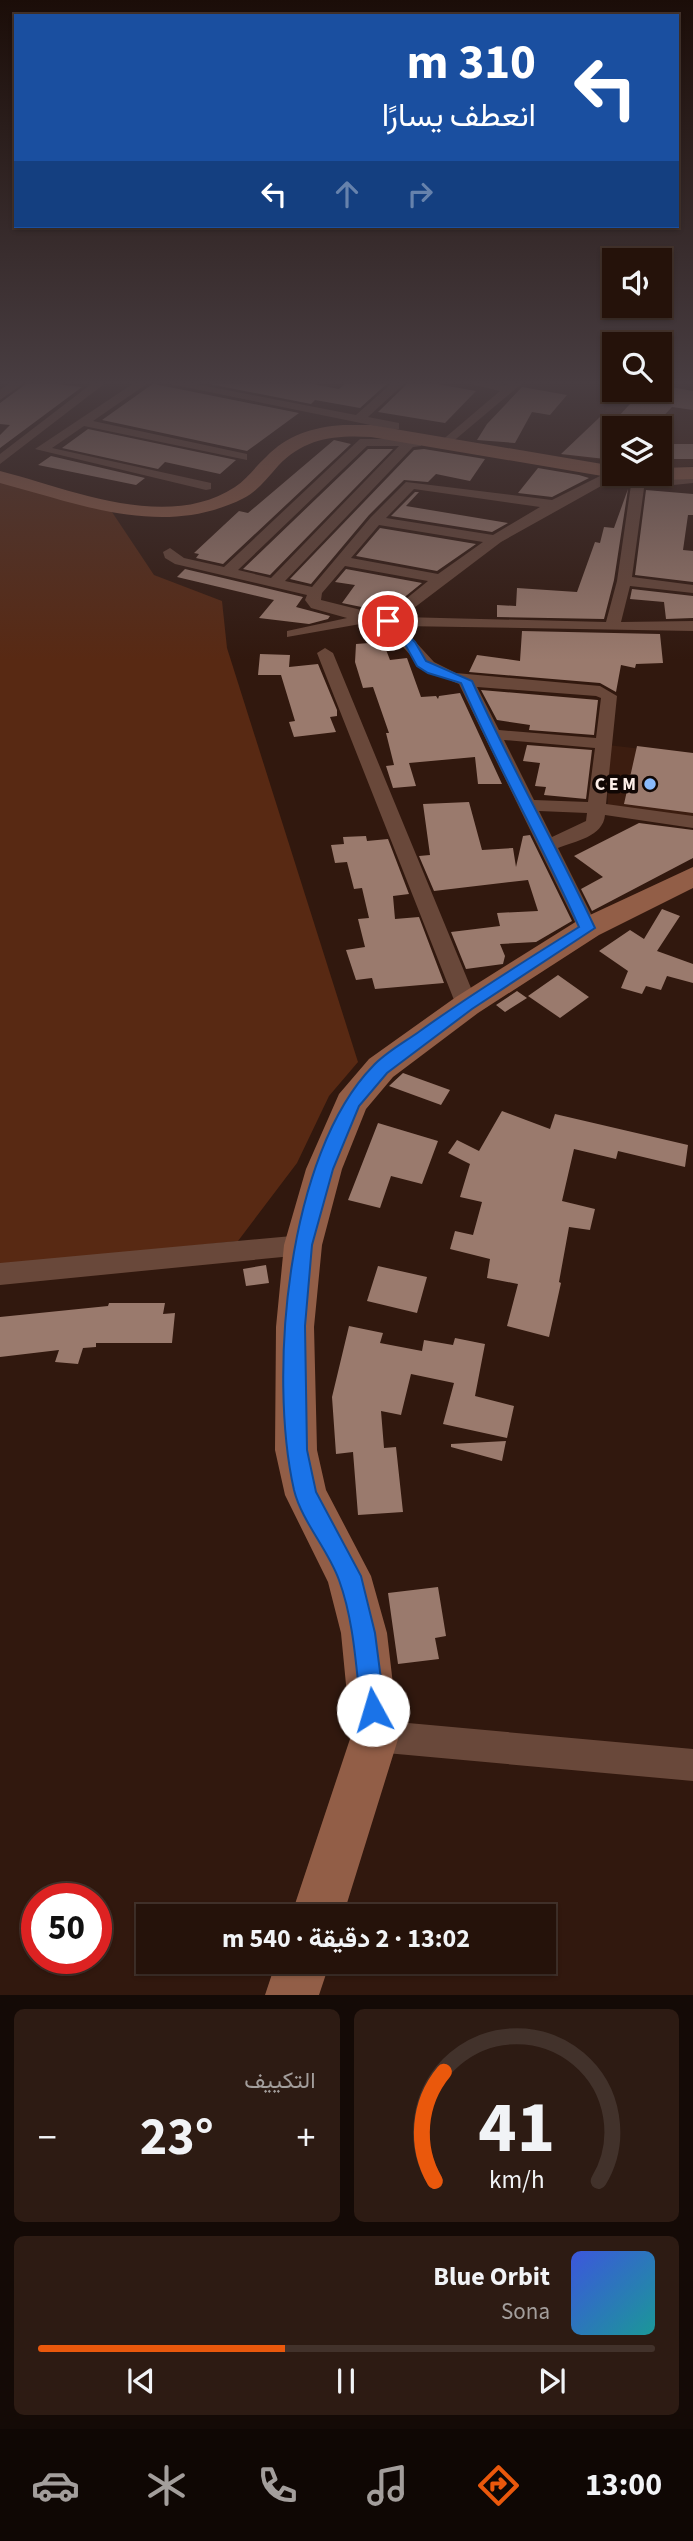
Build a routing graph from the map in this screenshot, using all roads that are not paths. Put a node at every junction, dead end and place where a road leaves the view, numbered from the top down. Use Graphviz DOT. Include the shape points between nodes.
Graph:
graph roads {
  1 [pos="153,474"];
  2 [pos="258,474"];
  3 [pos="330,474"];
  4 [pos="370,474"];
  5 [pos="0,477"];
  6 [pos="602,478"];
  7 [pos="672,479"];
  8 [pos="693,479"];
  9 [pos="206,486"];
  10 [pos="637,486"];
  11 [pos="550,505"];
  12 [pos="376,520"];
  13 [pos="495,540"];
  14 [pos="170,552"];
  15 [pos="344,561"];
  16 [pos="229,570"];
  17 [pos="438,578"];
  18 [pos="275,581"];
  19 [pos="624,581"];
  20 [pos="693,589"];
  21 [pos="315,592"];
  22 [pos="365,618"];
  23 [pos="388,621"];
  24 [pos="693,626"];
  25 [pos="612,627"];
  26 [pos="292,634"];
  27 [pos="325,653"];
  28 [pos="466,681"];
  29 [pos="489,734"];
  30 [pos="603,744"];
  31 [pos="527,805"];
  32 [pos="595,808"];
  33 [pos="693,822"];
  34 [pos="549,845"];
  35 [pos="693,876"];
  36 [pos="588,928"];
  37 [pos="467,1005"];
  38 [pos="303,1245"];
  39 [pos="0,1274"];
  40 [pos="375,1736"];
  41 [pos="693,1765"];
  42 [pos="321,1904"];
  43 [pos="299,1974"];
  44 [pos="292,1995"];
  1 -- 9 [label="street"];
  2 -- 5 [label="main road" via="239,494 197,509 152,513"];
  3 -- 16 [label="street"];
  4 -- 18 [label="street"];
  6 -- 11 [label="street"];
  7 -- 8 [label="street"];
  10 -- 19 [label="street"];
  11 -- 12 [label="street" via="416,484"];
  11 -- 13 [label="street"];
  12 -- 13 [label="street"];
  12 -- 15 [label="street"];
  13 -- 17 [label="street"];
  14 -- 16 [label="street" via="180,561"];
  15 -- 17 [label="street"];
  15 -- 21 [label="street"];
  16 -- 18 [label="street"];
  17 -- 23 [label="street"];
  18 -- 21 [label="street"];
  19 -- 20 [label="street"];
  19 -- 25 [label="street"];
  21 -- 22 [label="street" via="316,605"];
  22 -- 23 [label="street"];
  22 -- 26 [label="street"];
  23 -- 25 [label="street"];
  23 -- 28 [label="street" via="422,663"];
  24 -- 25 [label="street"];
  27 -- 37 [label="street"];
  28 -- 29 [label="street"];
  28 -- 30 [label="street" via="606,692"];
  29 -- 30 [label="street"];
  29 -- 31 [label="street"];
  30 -- 32 [label="street"];
  31 -- 32 [label="street"];
  31 -- 34 [label="street"];
  32 -- 33 [label="street"];
  32 -- 34 [label="street" via="595,822 589,829"];
  34 -- 36 [label="street"];
  35 -- 36 [label="main road"];
  36 -- 37 [label="main road"];
  37 -- 38 [label="main road" via="381,1068 351,1103 324,1169"];
  38 -- 39 [label="street"];
  38 -- 40 [label="main road" via="295,1326 296,1450 306,1495 349,1576 364,1633"];
  40 -- 41 [label="street"];
  40 -- 42 [label="main road"];
  43 -- 44 [label="main road"];
}
